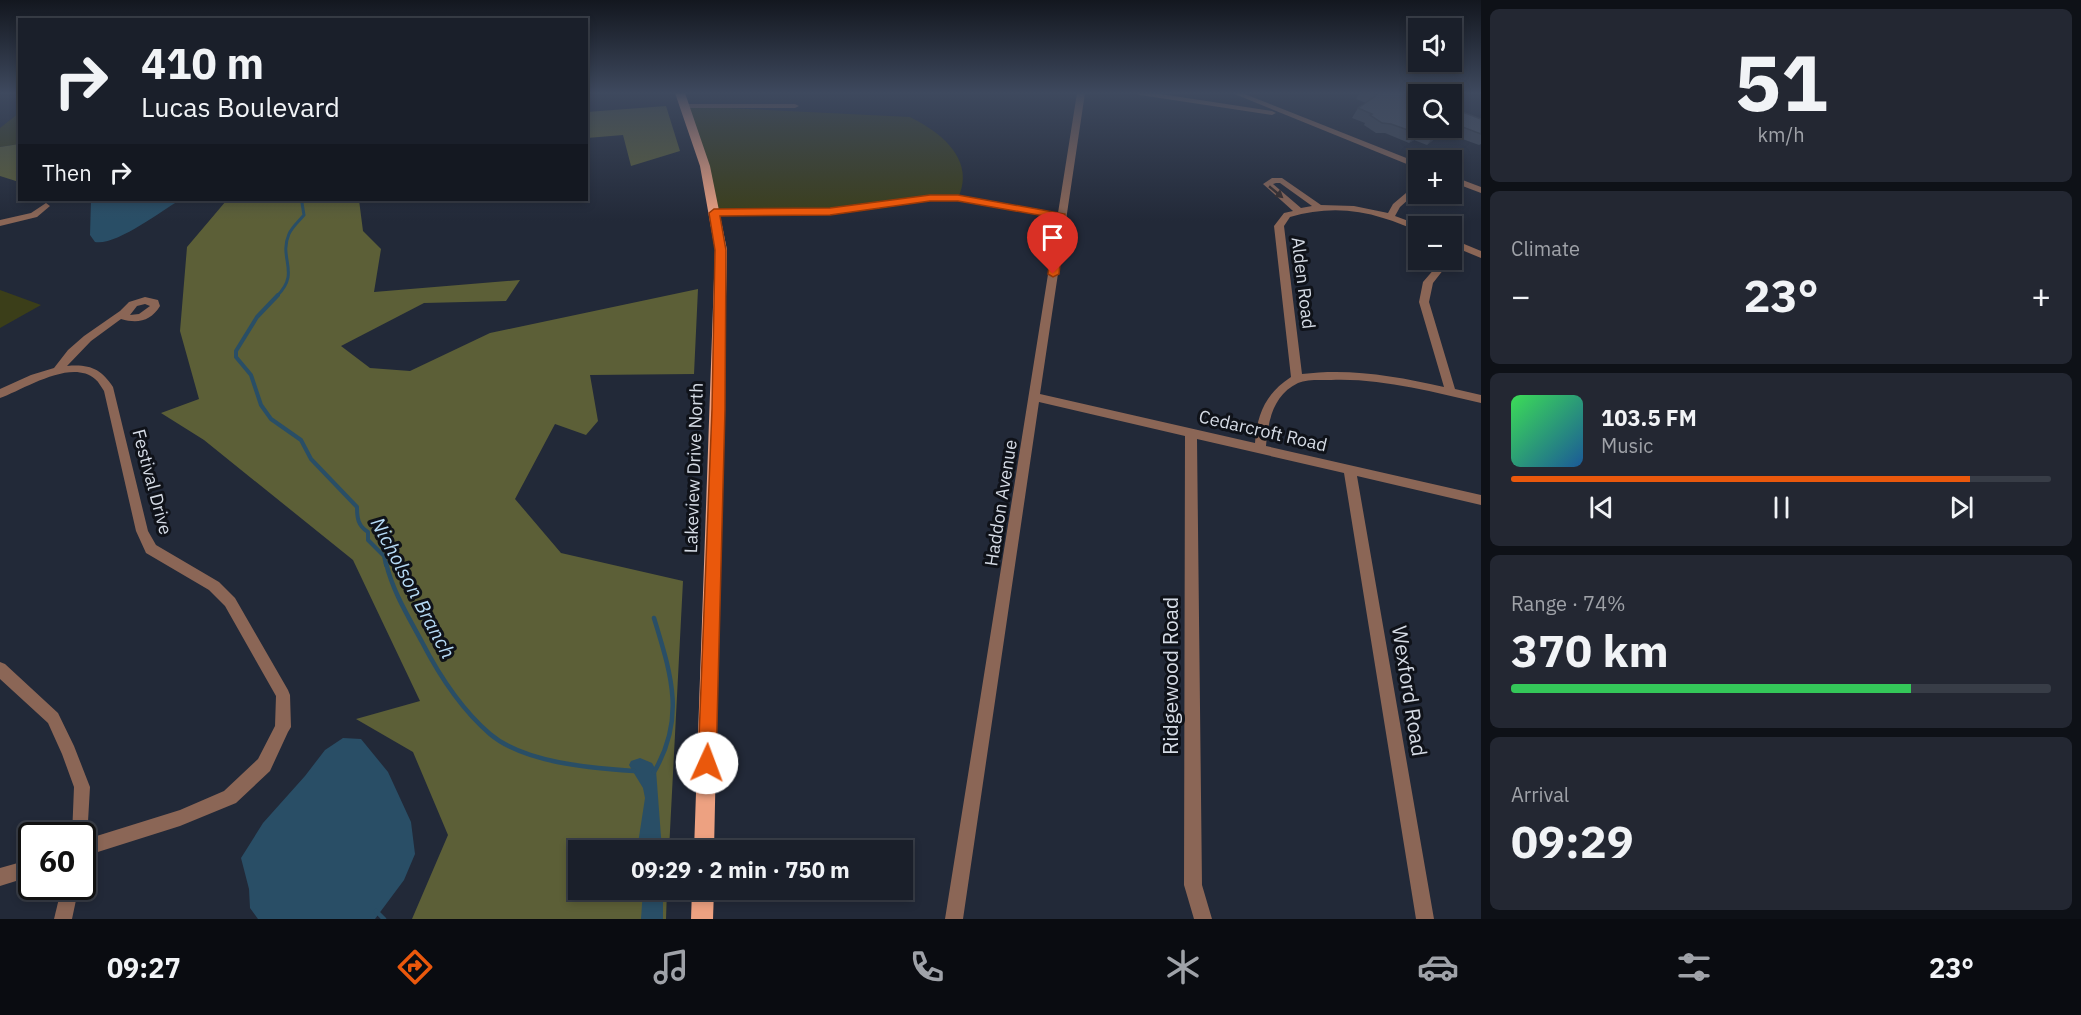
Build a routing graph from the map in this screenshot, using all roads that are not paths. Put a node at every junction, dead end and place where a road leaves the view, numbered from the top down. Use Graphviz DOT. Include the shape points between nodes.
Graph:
graph roads {
  1 [pos="695,136"];
  2 [pos="1074,136"];
  3 [pos="1344,136"];
  4 [pos="1408,162"];
  5 [pos="1462,183"];
  6 [pos="1481,190"];
  7 [pos="1408,196"];
  8 [pos="46,206"];
  9 [pos="1317,206"];
  10 [pos="1299,210"];
  11 [pos="714,213"];
  12 [pos="1062,216"];
  13 [pos="1390,217"];
  14 [pos="0,223"];
  15 [pos="1408,224"];
  16 [pos="1462,247"];
  17 [pos="1481,255"];
  18 [pos="1439,270"];
  19 [pos="124,313"];
  20 [pos="58,370"];
  21 [pos="1297,379"];
  22 [pos="1451,393"];
  23 [pos="0,394"];
  24 [pos="1036,397"];
  25 [pos="1481,399"];
  26 [pos="1191,432"];
  27 [pos="1260,449"];
  28 [pos="1350,470"];
  29 [pos="1481,500"];
  30 [pos="0,669"];
  31 [pos="81,822"];
  32 [pos="704,840"];
  33 [pos="96,845"];
  34 [pos="18,871"];
  35 [pos="0,877"];
  36 [pos="67,900"];
  37 [pos="703,900"];
  38 [pos="63,919"];
  39 [pos="702,919"];
  40 [pos="954,919"];
  41 [pos="1203,919"];
  42 [pos="1425,919"];
  1 -- 11 [label="main road, Lakeview Drive North"];
  2 -- 12 [label="street, Haddon Avenue"];
  3 -- 4 [label="street"];
  5 -- 6 [label="street"];
  7 -- 13 [label="street"];
  8 -- 14 [label="street" via="34,214"];
  9 -- 10 [label="street, Alden Road"];
  9 -- 10 [label="street, one-way" via="1282,182 1267,183"];
  9 -- 13 [label="street, Alden Road" via="1355,208"];
  10 -- 21 [label="street, Alden Road" via="1287,215 1279,226"];
  11 -- 12 [label="street" via="830,212 930,198 958,198"];
  11 -- 32 [label="main road, Lakeview Drive North" via="721,250"];
  12 -- 24 [label="street, Haddon Avenue"];
  13 -- 15 [label="street, Alden Road"];
  16 -- 17 [label="street"];
  18 -- 22 [label="street" via="1428,282 1424,302"];
  19 -- 20 [label="street" via="86,337"];
  20 -- 23 [label="street, Festival Drive" via="20,382"];
  20 -- 33 [label="street, Festival Drive" via="99,375 109,390 142,531 151,549 214,586 230,602 283,695 283,727 264,765 230,797 180,818"];
  21 -- 22 [label="street" via="1360,375"];
  21 -- 27 [label="street" via="1278,392 1265,410"];
  22 -- 25 [label="street"];
  24 -- 26 [label="street, Cedarcroft Road"];
  24 -- 40 [label="street, Haddon Avenue"];
  26 -- 27 [label="street, Cedarcroft Road"];
  26 -- 41 [label="street, Ridgewood Road" via="1193,885"];
  27 -- 28 [label="street, Cedarcroft Road"];
  28 -- 29 [label="street, Cedarcroft Road"];
  28 -- 42 [label="street, Wexford Road"];
  30 -- 31 [label="street" via="53,718 82,788"];
  34 -- 35 [label="street"];
  36 -- 38 [label="street"];
  37 -- 39 [label="main road"];
}
